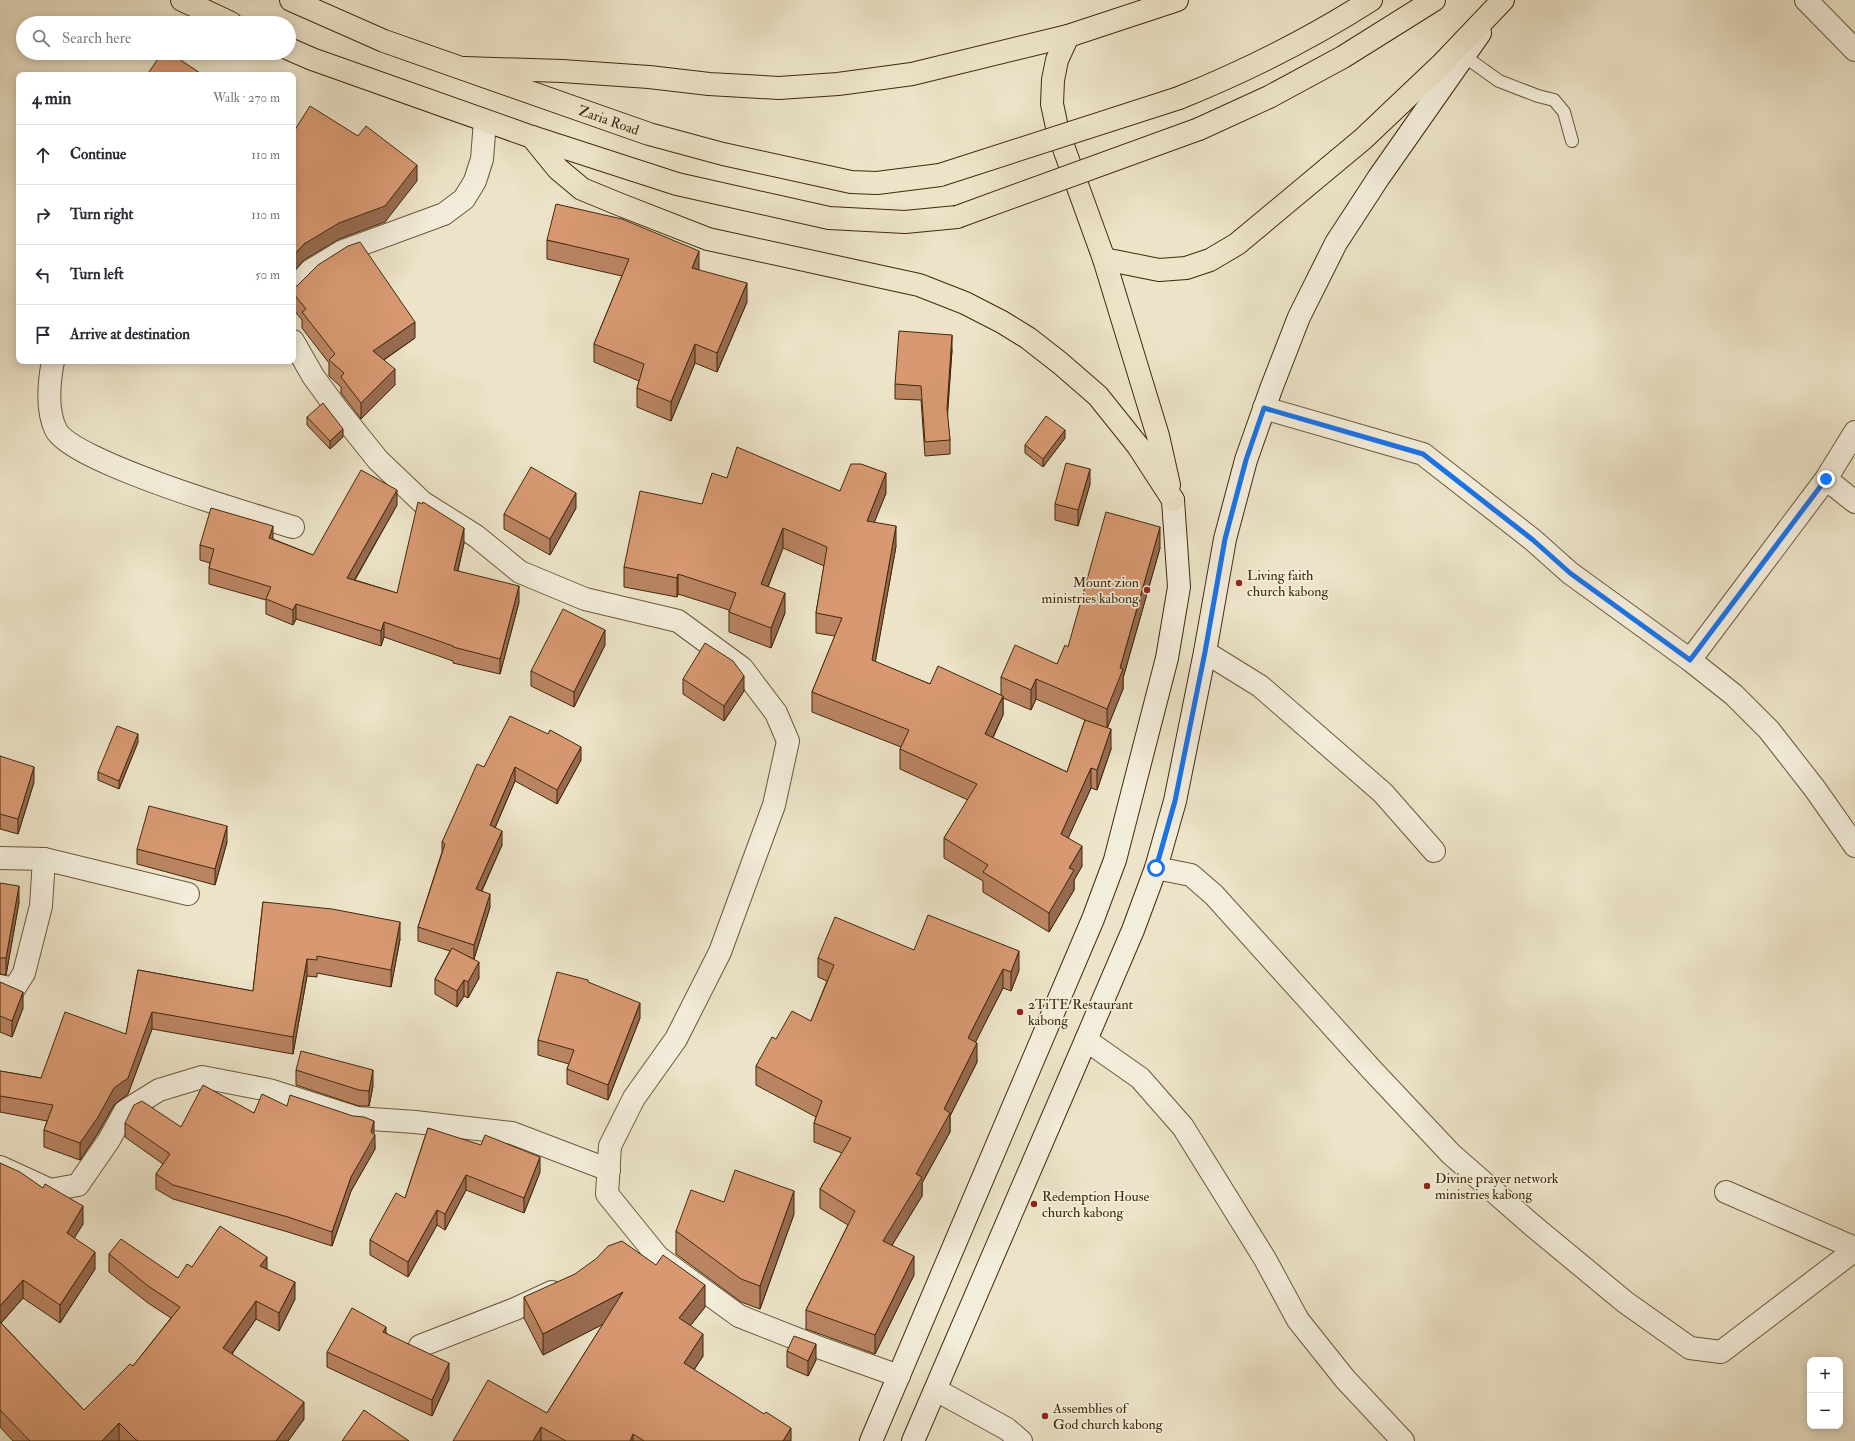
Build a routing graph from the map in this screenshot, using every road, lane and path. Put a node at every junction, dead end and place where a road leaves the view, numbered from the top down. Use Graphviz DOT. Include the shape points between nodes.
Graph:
graph roads {
  1 [pos="182,0"];
  2 [pos="291,0"];
  3 [pos="1177,0"];
  4 [pos="1371,0"];
  5 [pos="1434,0"];
  6 [pos="1503,0"];
  7 [pos="1806,0"];
  8 [pos="216,16"];
  9 [pos="1068,36"];
  10 [pos="1855,50"];
  11 [pos="296,52"];
  12 [pos="1464,56"];
  13 [pos="465,68"];
  14 [pos="485,121"];
  15 [pos="532,137"];
  16 [pos="1572,141"];
  17 [pos="1104,259"];
  18 [pos="296,287"];
  19 [pos="296,346"];
  20 [pos="53,364"];
  21 [pos="1264,408"];
  22 [pos="1855,432"];
  23 [pos="1826,479"];
  24 [pos="1173,500"];
  25 [pos="1855,502"];
  26 [pos="294,527"];
  27 [pos="1205,652"];
  28 [pos="1690,660"];
  29 [pos="1855,846"];
  30 [pos="1434,851"];
  31 [pos="0,858"];
  32 [pos="44,859"];
  33 [pos="1156,868"];
  34 [pos="188,894"];
  35 [pos="0,986"];
  36 [pos="1086,1040"];
  37 [pos="0,1167"];
  38 [pos="609,1170"];
  39 [pos="1726,1192"];
  40 [pos="645,1240"];
  41 [pos="623,1249"];
  42 [pos="1855,1249"];
  43 [pos="570,1284"];
  44 [pos="420,1346"];
  45 [pos="899,1376"];
  46 [pos="936,1390"];
  47 [pos="871,1441"];
  48 [pos="913,1441"];
  49 [pos="1021,1441"];
  50 [pos="1403,1441"];
  1 -- 8 [label="highway"];
  2 -- 13 [label="highway, Zaria Road" via="384,41"];
  3 -- 9 [label="highway"];
  4 -- 13 [label="highway, Zaria Road, bridge" via="1272,57 1179,98 940,175 877,183 851,182 805,173 649,134"];
  5 -- 15 [label="highway, bridge" via="1343,57 1269,97 1199,129 957,217 905,222 829,218 677,184"];
  6 -- 12 [label="street"];
  6 -- 17 [label="highway" via="1441,65 1363,139 1237,244 1210,260 1186,268 1159,270"];
  7 -- 10 [label="street"];
  9 -- 13 [label="highway" via="912,74 838,84 779,88 562,71"];
  9 -- 17 [label="highway" via="1057,60 1052,104 1058,132"];
  11 -- 14 [label="highway"];
  12 -- 16 [label="lane" via="1499,81 1554,100 1564,112"];
  12 -- 21 [label="street" via="1379,177 1336,244 1299,317"];
  14 -- 15 [label="highway"];
  14 -- 18 [label="street" via="482,159 475,181 464,199 444,214 343,251 310,271"];
  15 -- 24 [label="highway" via="558,169 582,188 635,211 708,239 919,285 965,303 1002,322 1028,338 1098,396 1138,446"];
  17 -- 24 [label="highway" via="1158,436"];
  19 -- 38 [label="street" via="313,376 378,460 422,502 476,536 520,572 585,599 678,622 742,668 776,713 788,741 774,805 720,952 676,1039 634,1098 610,1146"];
  20 -- 26 [label="street" via="49,409 56,431 73,446 101,461 180,491"];
  21 -- 27 [label="street" via="1246,460 1225,539"];
  21 -- 28 [label="street" via="1423,454 1533,540 1570,573"];
  22 -- 23 [label="street"];
  23 -- 25 [label="street"];
  23 -- 28 [label="street"];
  24 -- 45 [label="street" via="1179,587 1168,658 1115,860 1093,919"];
  27 -- 30 [label="street" via="1266,691 1383,793"];
  27 -- 33 [label="street" via="1175,801"];
  28 -- 29 [label="street" via="1734,695 1769,730"];
  31 -- 32 [label="street"];
  32 -- 34 [label="street"];
  32 -- 35 [label="street" via="41,906 24,973 14,989"];
  33 -- 36 [label="street" via="1133,930"];
  33 -- 42 [label="street" via="1191,875 1214,895 1451,1154 1532,1226 1614,1292 1690,1348 1721,1352"];
  36 -- 46 [label="street"];
  36 -- 50 [label="street" via="1140,1078 1183,1127 1265,1259 1298,1320 1345,1378"];
  37 -- 38 [label="street" via="50,1190 78,1185 125,1112 159,1090 202,1077 269,1090 357,1118 512,1134"];
  38 -- 40 [label="street" via="607,1194"];
  39 -- 42 [label="street"];
  40 -- 41 [label="street"];
  40 -- 45 [label="street" via="658,1256 739,1316"];
  43 -- 44 [label="street" via="516,1309"];
  45 -- 47 [label="street"];
  46 -- 48 [label="street"];
  46 -- 49 [label="street" via="1007,1429"];
}
